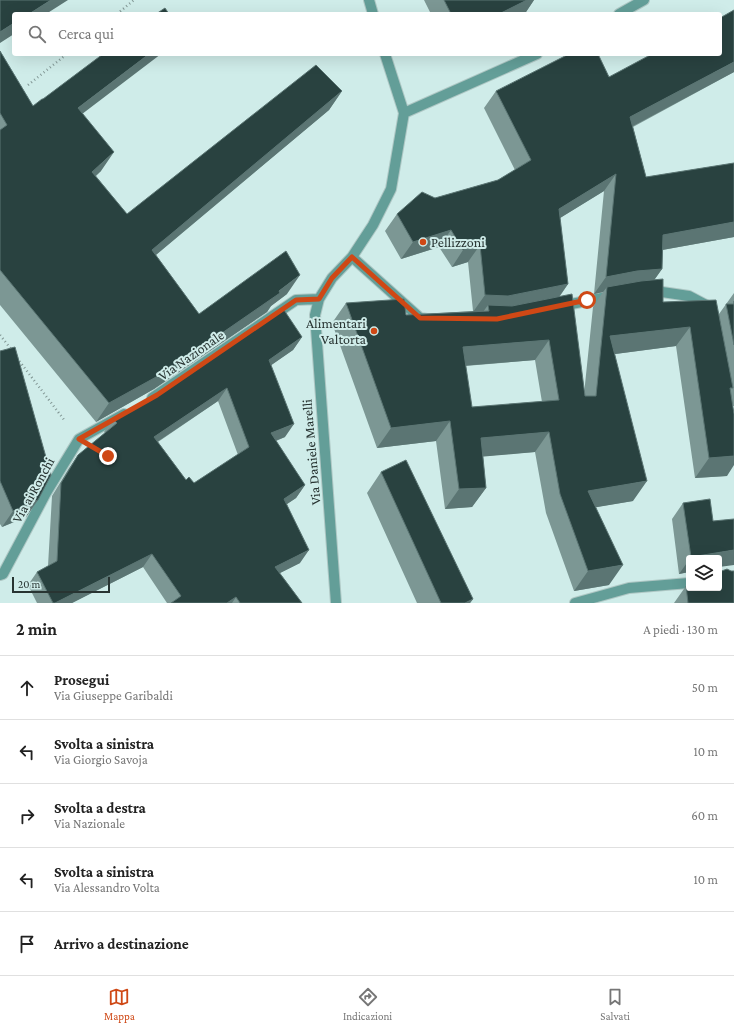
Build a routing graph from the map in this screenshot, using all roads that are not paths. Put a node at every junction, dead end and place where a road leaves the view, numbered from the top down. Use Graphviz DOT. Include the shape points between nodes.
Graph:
graph roads {
  1 [pos="369,0"];
  2 [pos="644,0"];
  3 [pos="372,12"];
  4 [pos="623,12"];
  5 [pos="386,56"];
  6 [pos="533,56"];
  7 [pos="404,114"];
  8 [pos="352,257"];
  9 [pos="640,293"];
  10 [pos="618,295"];
  11 [pos="319,299"];
  12 [pos="549,308"];
  13 [pos="435,319"];
  14 [pos="709,321"];
  15 [pos="144,403"];
  16 [pos="131,410"];
  17 [pos="0,575"];
  18 [pos="686,583"];
  19 [pos="336,603"];
  20 [pos="576,603"];
  1 -- 3 [label="street"];
  2 -- 4 [label="street"];
  5 -- 7 [label="street"];
  6 -- 7 [label="street"];
  7 -- 8 [label="street, Via Daniele Marelli" via="391,189 373,225"];
  8 -- 11 [label="street, Via Daniele Marelli" via="332,278"];
  8 -- 13 [label="street" via="420,318"];
  9 -- 14 [label="street" via="662,292 689,296 706,305"];
  10 -- 12 [label="street"];
  11 -- 15 [label="street, Via Nazionale" via="296,300"];
  11 -- 19 [label="street, Via Daniele Marelli" via="314,315"];
  16 -- 17 [label="street, Via ai Ronchi" via="79,439 46,493 3,574"];
  18 -- 20 [label="street" via="629,588"];
}
